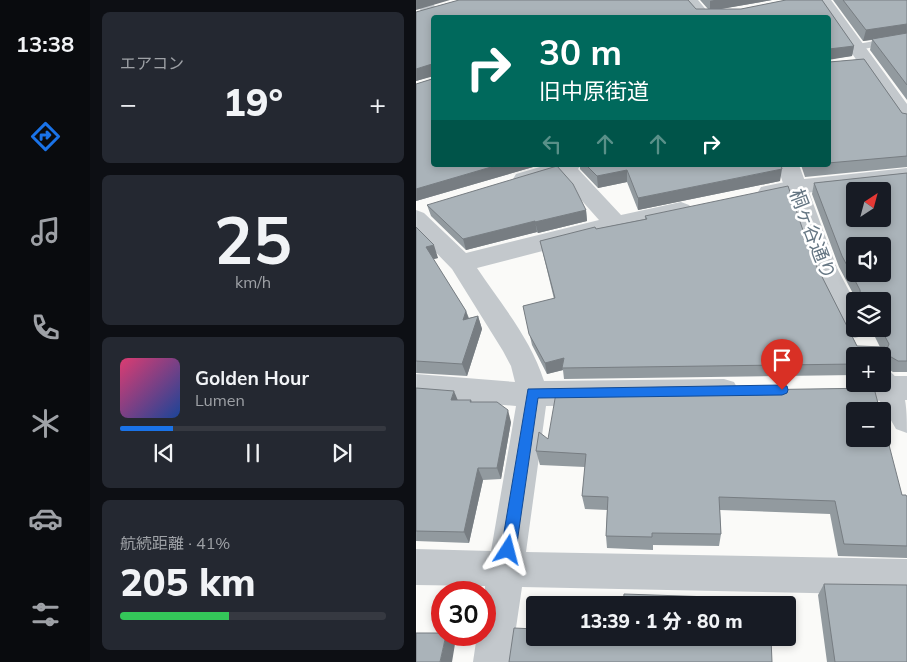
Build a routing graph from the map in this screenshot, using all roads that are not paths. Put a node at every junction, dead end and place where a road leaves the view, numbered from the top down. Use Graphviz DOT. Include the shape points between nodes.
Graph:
graph roads {
  1 [pos="689,0"];
  2 [pos="823,0"];
  3 [pos="708,15"];
  4 [pos="907,38"];
  5 [pos="862,55"];
  6 [pos="846,64"];
  7 [pos="906,116"];
  8 [pos="562,167"];
  9 [pos="566,167"];
  10 [pos="907,175"];
  11 [pos="791,176"];
  12 [pos="508,184"];
  13 [pos="748,197"];
  14 [pos="700,206"];
  15 [pos="422,212"];
  16 [pos="616,224"];
  17 [pos="461,263"];
  18 [pos="846,311"];
  19 [pos="892,385"];
  20 [pos="416,386"];
  21 [pos="841,389"];
  22 [pos="753,390"];
  23 [pos="533,393"];
  24 [pos="907,420"];
  25 [pos="416,567"];
  26 [pos="506,569"];
  27 [pos="907,577"];
  28 [pos="492,662"];
  1 -- 3 [label="street"];
  2 -- 5 [label="street"];
  4 -- 5 [label="lane"];
  5 -- 6 [label="street"];
  5 -- 7 [label="street"];
  8 -- 12 [label="street"];
  9 -- 16 [label="street"];
  10 -- 11 [label="street"];
  11 -- 13 [label="street"];
  11 -- 18 [label="street, 桐ヶ谷通り" via="824,268"];
  14 -- 16 [label="street"];
  15 -- 17 [label="street"];
  16 -- 17 [label="street"];
  17 -- 23 [label="street" via="514,345"];
  19 -- 21 [label="street"];
  19 -- 24 [label="street"];
  20 -- 23 [label="street" via="500,394"];
  22 -- 23 [label="street"];
  23 -- 26 [label="street"];
  25 -- 26 [label="street"];
  26 -- 27 [label="street"];
  26 -- 28 [label="street"];
}
